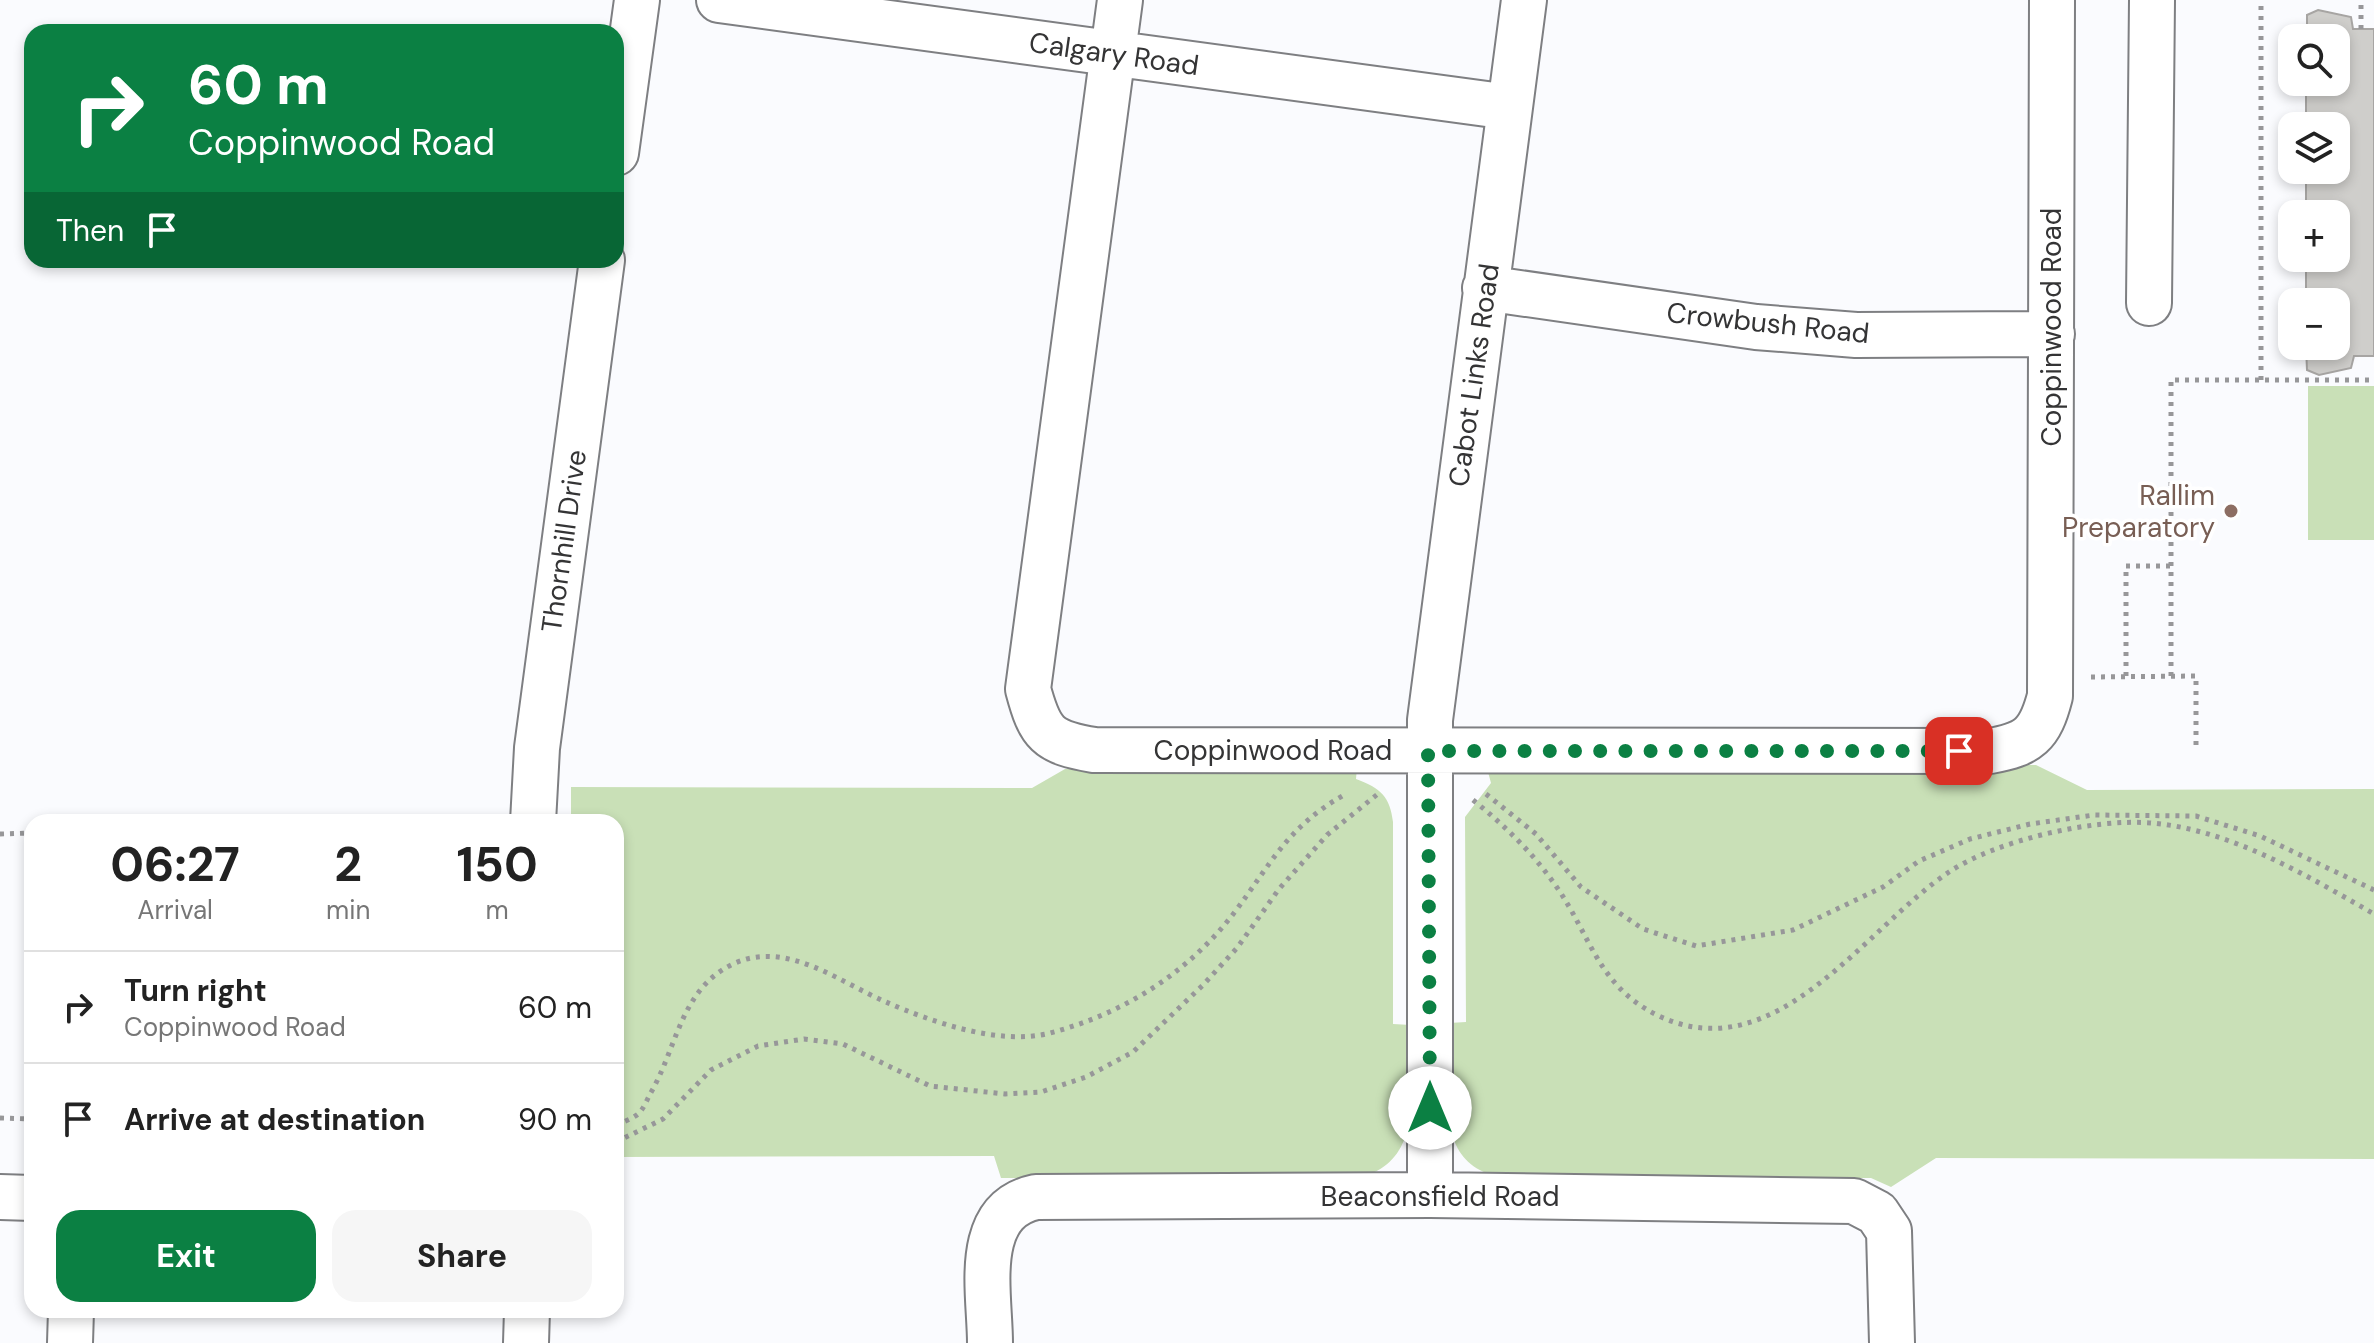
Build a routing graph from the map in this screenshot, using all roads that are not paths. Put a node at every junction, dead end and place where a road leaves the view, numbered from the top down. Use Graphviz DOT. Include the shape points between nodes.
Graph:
graph roads {
  1 [pos="637,0"];
  2 [pos="719,0"];
  3 [pos="1120,0"];
  4 [pos="1524,0"];
  5 [pos="2052,0"];
  6 [pos="2152,0"];
  7 [pos="1113,54"];
  8 [pos="624,95"];
  9 [pos="1509,107"];
  10 [pos="601,268"];
  11 [pos="1485,288"];
  12 [pos="2149,303"];
  13 [pos="2052,334"];
  14 [pos="1428,751"];
  15 [pos="533,814"];
  16 [pos="1430,1195"];
  17 [pos="0,1197"];
  18 [pos="24,1198"];
  19 [pos="71,1318"];
  20 [pos="527,1318"];
  21 [pos="70,1343"];
  22 [pos="526,1343"];
  23 [pos="990,1343"];
  24 [pos="1892,1343"];
  1 -- 8 [label="street"];
  2 -- 7 [label="street, Calgary Road"];
  3 -- 7 [label="street, Coppinwood Road"];
  4 -- 9 [label="street, Cabot Links Road"];
  5 -- 13 [label="street, Coppinwood Road"];
  6 -- 12 [label="street"];
  7 -- 9 [label="street, Calgary Road"];
  7 -- 14 [label="street, Coppinwood Road" via="1028,689 1036,721 1050,738 1094,750"];
  9 -- 11 [label="street, Cabot Links Road"];
  10 -- 15 [label="street, Thornhill Drive" via="537,748"];
  11 -- 13 [label="street, Crowbush Road" via="1756,327 1856,335"];
  11 -- 14 [label="street, Cabot Links Road"];
  13 -- 14 [label="street, Coppinwood Road" via="2050,696 2044,720 2017,746 1990,751"];
  14 -- 16 [label="street, Cabot Links Road"];
  16 -- 23 [label="street, Beaconsfield Road" via="1023,1200 1000,1216 993,1230"];
  16 -- 24 [label="street, Beaconsfield Road" via="1854,1201 1877,1213 1889,1231"];
  17 -- 18 [label="street"];
  19 -- 21 [label="street"];
  20 -- 22 [label="street"];
}
